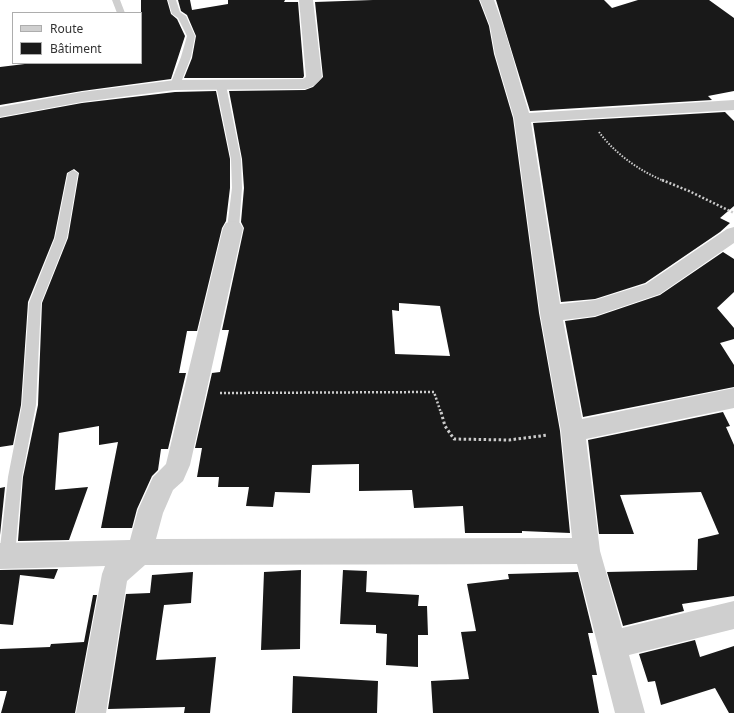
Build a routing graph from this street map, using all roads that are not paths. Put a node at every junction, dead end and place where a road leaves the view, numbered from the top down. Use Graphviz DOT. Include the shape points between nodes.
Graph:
graph roads {
  1 [pos="116,0"];
  2 [pos="172,0"];
  3 [pos="306,0"];
  4 [pos="487,0"];
  5 [pos="121,12"];
  6 [pos="221,85"];
  7 [pos="175,86"];
  8 [pos="734,105"];
  9 [pos="0,112"];
  10 [pos="522,118"];
  11 [pos="73,173"];
  12 [pos="233,228"];
  13 [pos="734,234"];
  14 [pos="551,313"];
  15 [pos="734,398"];
  16 [pos="574,431"];
  17 [pos="587,551"];
  18 [pos="140,552"];
  19 [pos="3,556"];
  20 [pos="734,615"];
  21 [pos="612,644"];
  22 [pos="91,713"];
  23 [pos="630,713"];
  1 -- 5 [label="lane"];
  2 -- 7 [label="lane" via="176,14 182,16 191,36"];
  3 -- 6 [label="street" via="314,77 310,82"];
  4 -- 10 [label="street" via="497,26"];
  6 -- 7 [label="street"];
  6 -- 12 [label="lane" via="236,159 237,188"];
  7 -- 9 [label="street" via="82,97"];
  8 -- 10 [label="street"];
  10 -- 14 [label="street"];
  11 -- 19 [label="lane" via="61,238 35,303 29,405"];
  12 -- 18 [label="street" via="178,466 162,485 151,510"];
  13 -- 14 [label="street" via="653,290 595,308"];
  14 -- 16 [label="street"];
  15 -- 16 [label="street"];
  16 -- 17 [label="street"];
  17 -- 18 [label="street"];
  17 -- 21 [label="street"];
  18 -- 19 [label="street"];
  18 -- 22 [label="street" via="115,574"];
  20 -- 21 [label="street"];
  21 -- 23 [label="street"];
}
